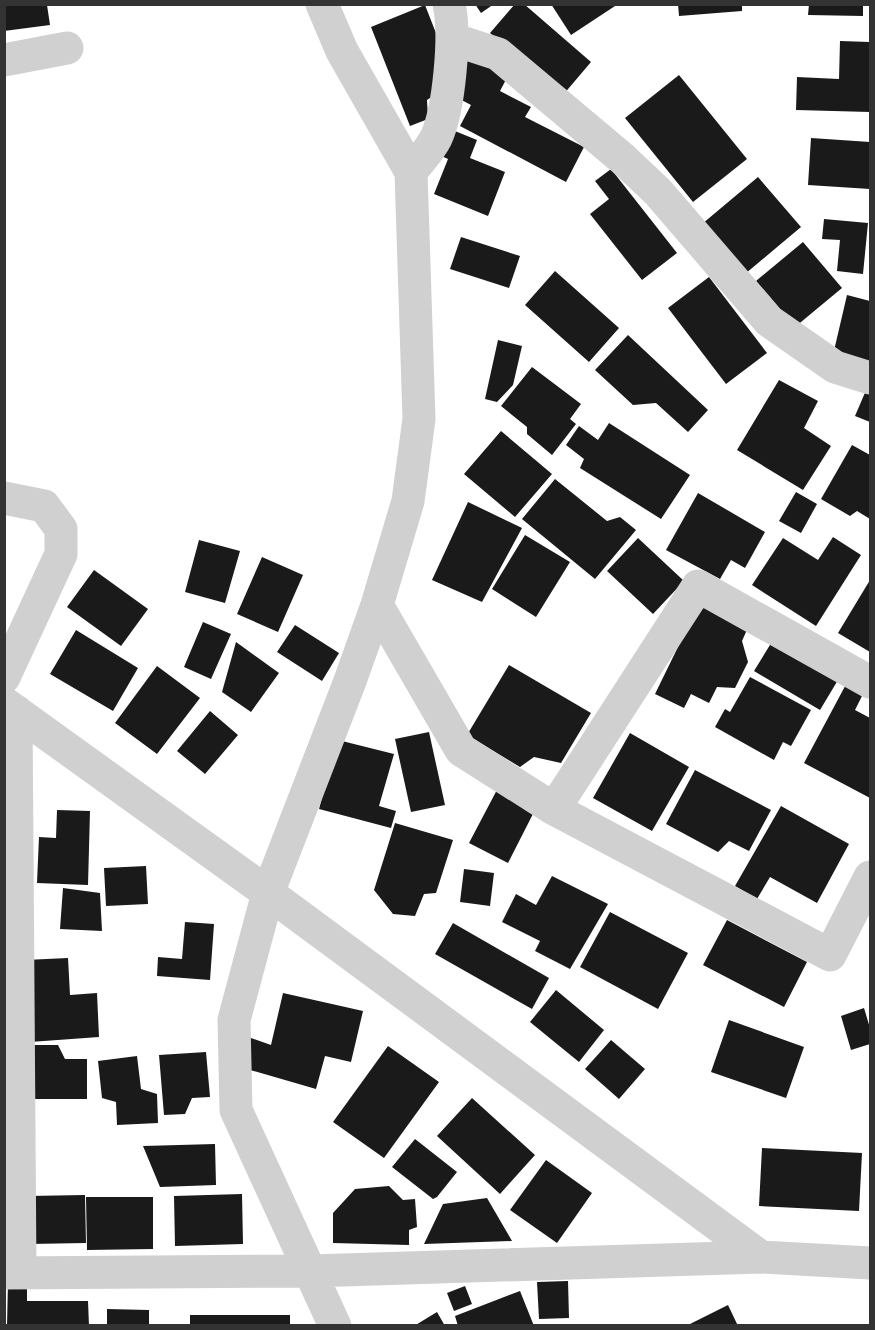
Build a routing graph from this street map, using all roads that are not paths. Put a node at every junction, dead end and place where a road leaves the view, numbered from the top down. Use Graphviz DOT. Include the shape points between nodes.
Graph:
graph roads {
  1 [pos="322,4"];
  2 [pos="449,4"];
  3 [pos="452,39"];
  4 [pos="67,48"];
  5 [pos="4,60"];
  6 [pos="411,172"];
  7 [pos="870,378"];
  8 [pos="4,498"];
  9 [pos="377,605"];
  10 [pos="4,677"];
  11 [pos="870,682"];
  12 [pos="10,707"];
  13 [pos="554,808"];
  14 [pos="870,877"];
  15 [pos="268,893"];
  16 [pos="11,935"];
  17 [pos="761,1257"];
  18 [pos="870,1263"];
  19 [pos="311,1271"];
  20 [pos="12,1273"];
  21 [pos="335,1326"];
  1 -- 6 [label="street" via="342,51"];
  2 -- 3 [label="street"];
  3 -- 6 [label="street" via="448,88 436,138"];
  3 -- 7 [label="street" via="498,54 623,159 658,192 769,321 835,367"];
  4 -- 5 [label="street"];
  6 -- 9 [label="street" via="419,419 408,501"];
  8 -- 10 [label="street" via="44,506 61,529 61,554"];
  9 -- 13 [label="street" via="461,750"];
  9 -- 15 [label="street"];
  11 -- 13 [label="street" via="698,586"];
  12 -- 15 [label="street"];
  12 -- 16 [label="street"];
  13 -- 14 [label="street" via="830,955"];
  15 -- 17 [label="street"];
  15 -- 19 [label="street" via="234,1020 236,1110"];
  16 -- 20 [label="street"];
  17 -- 18 [label="street"];
  17 -- 19 [label="street"];
  19 -- 20 [label="street"];
  19 -- 21 [label="street"];
}
